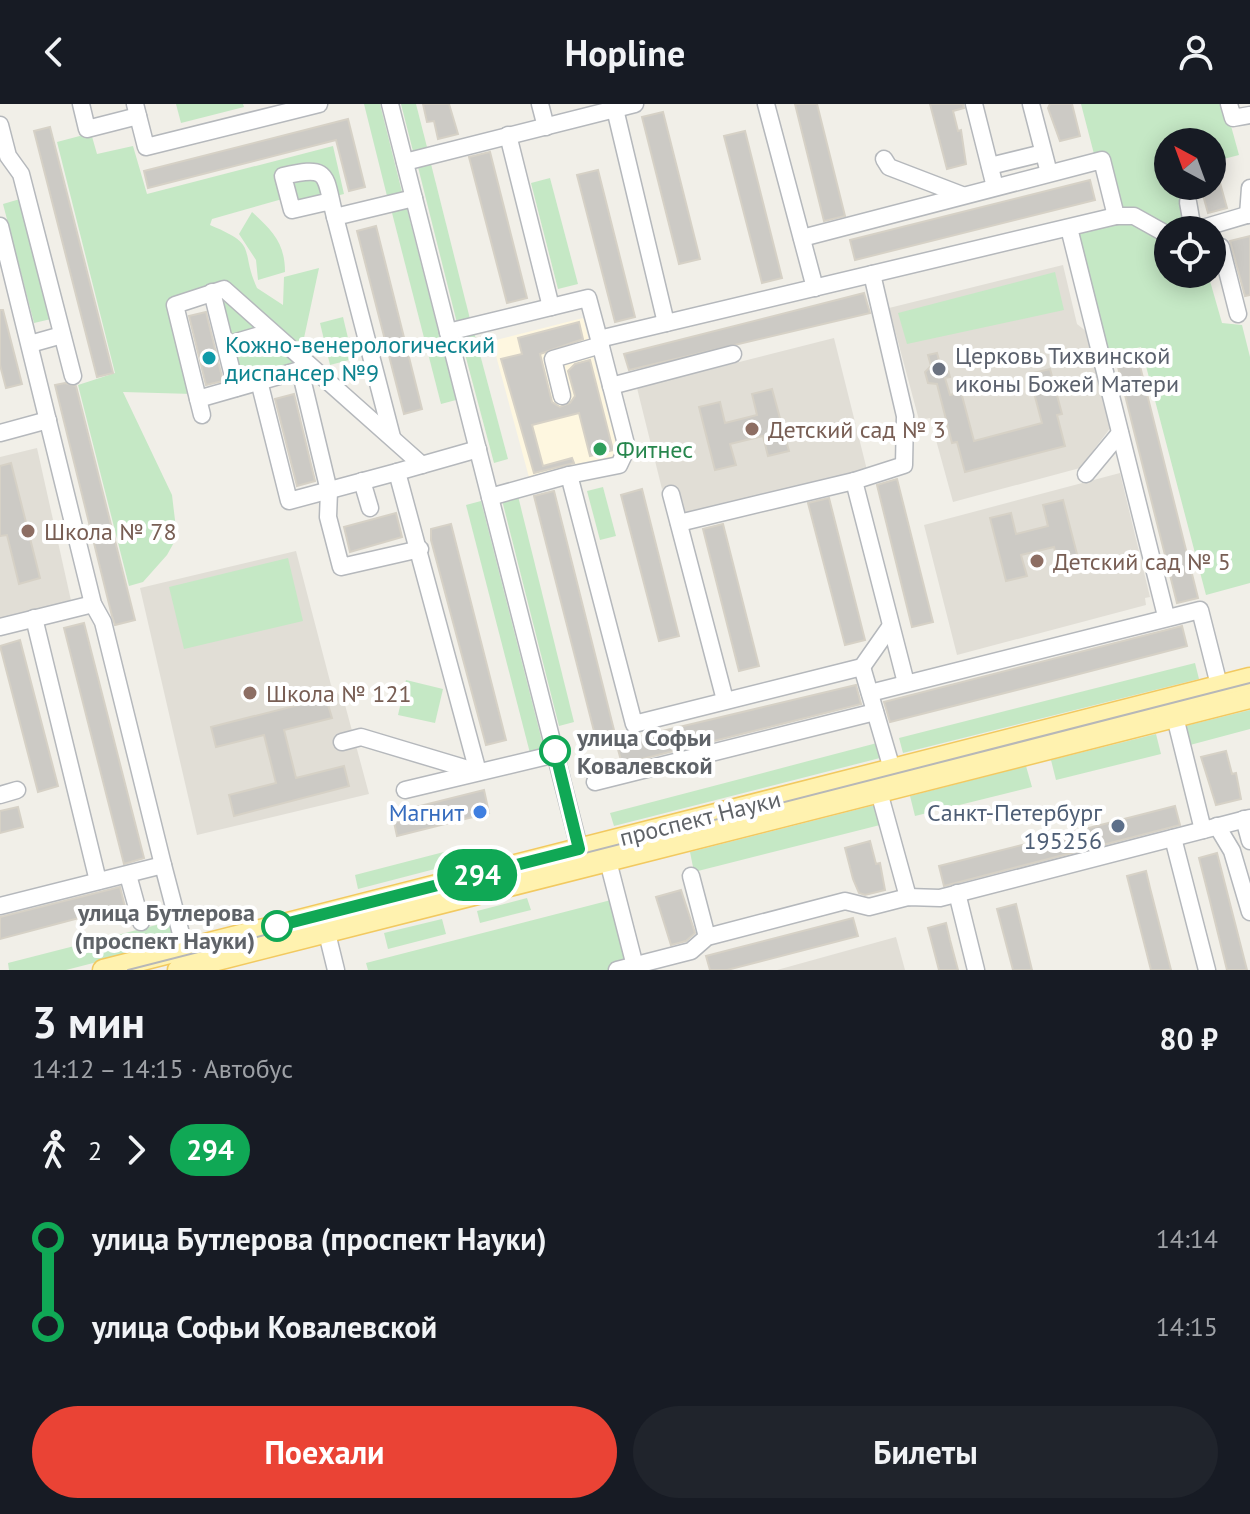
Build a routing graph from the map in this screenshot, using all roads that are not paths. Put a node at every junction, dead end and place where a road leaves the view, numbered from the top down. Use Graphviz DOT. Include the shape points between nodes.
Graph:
graph roads {
  1 [pos="81,104"];
  2 [pos="319,104"];
  3 [pos="390,104"];
  4 [pos="540,104"];
  5 [pos="635,104"];
  6 [pos="766,104"];
  7 [pos="974,104"];
  8 [pos="1031,104"];
  9 [pos="1229,104"];
  10 [pos="615,109"];
  11 [pos="136,110"];
  12 [pos="1250,115"];
  13 [pos="0,125"];
  14 [pos="546,127"];
  15 [pos="508,135"];
  16 [pos="1043,153"];
  17 [pos="884,159"];
  18 [pos="405,162"];
  19 [pos="4,163"];
  20 [pos="990,166"];
  21 [pos="1049,173"];
  22 [pos="995,187"];
  23 [pos="1250,188"];
  24 [pos="962,195"];
  25 [pos="414,198"];
  26 [pos="1188,202"];
  27 [pos="1249,215"];
  28 [pos="1116,216"];
  29 [pos="1192,216"];
  30 [pos="1226,221"];
  31 [pos="0,226"];
  32 [pos="1154,227"];
  33 [pos="1069,228"];
  34 [pos="802,238"];
  35 [pos="1226,267"];
  36 [pos="872,274"];
  37 [pos="815,288"];
  38 [pos="212,292"];
  39 [pos="551,307"];
  40 [pos="1238,314"];
  41 [pos="666,323"];
  42 [pos="270,332"];
  43 [pos="448,332"];
  44 [pos="62,335"];
  45 [pos="600,342"];
  46 [pos="30,344"];
  47 [pos="226,345"];
  48 [pos="733,354"];
  49 [pos="302,366"];
  50 [pos="73,376"];
  51 [pos="259,381"];
  52 [pos="611,386"];
  53 [pos="236,388"];
  54 [pos="562,396"];
  55 [pos="48,420"];
  56 [pos="0,433"];
  57 [pos="1120,433"];
  58 [pos="392,437"];
  59 [pos="478,449"];
  60 [pos="422,465"];
  61 [pos="397,472"];
  62 [pos="1086,474"];
  63 [pos="569,475"];
  64 [pos="362,481"];
  65 [pos="854,481"];
  66 [pos="329,491"];
  67 [pos="671,494"];
  68 [pos="490,497"];
  69 [pos="370,508"];
  70 [pos="679,523"];
  71 [pos="420,549"];
  72 [pos="93,604"];
  73 [pos="1166,616"];
  74 [pos="34,618"];
  75 [pos="0,627"];
  76 [pos="890,627"];
  77 [pos="862,667"];
  78 [pos="1250,678"];
  79 [pos="906,683"];
  80 [pos="1219,685"];
  81 [pos="870,693"];
  82 [pos="1250,698"];
  83 [pos="725,700"];
  84 [pos="875,712"];
  85 [pos="1175,717"];
  86 [pos="342,742"];
  87 [pos="556,754"];
  88 [pos="892,769"];
  89 [pos="478,772"];
  90 [pos="595,782"];
  91 [pos="17,790"];
  92 [pos="405,790"];
  93 [pos="879,792"];
  94 [pos="0,795"];
  95 [pos="1247,819"];
  96 [pos="1210,828"];
  97 [pos="1173,838"];
  98 [pos="1250,841"];
  99 [pos="581,858"];
  100 [pos="608,861"];
  101 [pos="163,865"];
  102 [pos="128,875"];
  103 [pos="691,876"];
  104 [pos="98,881"];
  105 [pos="957,893"];
  106 [pos="908,897"];
  107 [pos="0,906"];
  108 [pos="1250,912"];
  109 [pos="141,922"];
  110 [pos="324,923"];
  111 [pos="707,937"];
  112 [pos="185,949"];
  113 [pos="636,968"];
  114 [pos="103,970"];
  115 [pos="178,970"];
  116 [pos="336,970"];
  117 [pos="617,970"];
  118 [pos="976,970"];
  119 [pos="1207,970"];
  1 -- 11 [label="street" via="87,129"];
  2 -- 11 [label="street" via="146,147"];
  3 -- 18 [label="street"];
  4 -- 14 [label="street"];
  5 -- 10 [label="street"];
  6 -- 34 [label="street"];
  7 -- 20 [label="street"];
  8 -- 16 [label="street"];
  9 -- 12 [label="street" via="1233,118"];
  10 -- 14 [label="street"];
  10 -- 41 [label="street"];
  13 -- 19 [label="street"];
  14 -- 15 [label="street"];
  15 -- 18 [label="street"];
  15 -- 39 [label="street"];
  16 -- 20 [label="street"];
  16 -- 21 [label="street"];
  17 -- 24 [label="street" via="889,167"];
  18 -- 25 [label="street"];
  19 -- 44 [label="street" via="21,174"];
  20 -- 22 [label="street"];
  21 -- 22 [label="street"];
  21 -- 28 [label="street" via="1102,160"];
  22 -- 24 [label="street"];
  23 -- 27 [label="street"];
  24 -- 34 [label="street"];
  25 -- 43 [label="street"];
  25 -- 58 [label="street" via="333,209"];
  26 -- 29 [label="street"];
  27 -- 30 [label="street"];
  28 -- 32 [label="street" via="1134,216"];
  28 -- 33 [label="street"];
  31 -- 46 [label="street"];
  33 -- 36 [label="street"];
  33 -- 57 [label="street"];
  34 -- 37 [label="street"];
  35 -- 40 [label="street"];
  36 -- 37 [label="street"];
  36 -- 65 [label="street" via="905,416 904,465"];
  37 -- 41 [label="street"];
  38 -- 42 [label="street" via="224,289"];
  38 -- 47 [label="street"];
  38 -- 53 [label="street" via="175,305 200,407"];
  39 -- 43 [label="street"];
  39 -- 45 [label="street" via="588,298"];
  41 -- 45 [label="street"];
  42 -- 47 [label="street"];
  42 -- 49 [label="street"];
  43 -- 59 [label="street"];
  44 -- 46 [label="street"];
  44 -- 50 [label="street"];
  45 -- 52 [label="street"];
  45 -- 54 [label="street" via="553,359"];
  46 -- 55 [label="street"];
  47 -- 53 [label="street"];
  48 -- 52 [label="street"];
  49 -- 51 [label="street"];
  49 -- 58 [label="street"];
  49 -- 66 [label="street"];
  51 -- 53 [label="street"];
  51 -- 66 [label="street" via="289,501"];
  52 -- 63 [label="street" via="627,448 619,465"];
  55 -- 56 [label="street"];
  55 -- 72 [label="street"];
  57 -- 62 [label="street"];
  57 -- 73 [label="street"];
  58 -- 60 [label="street"];
  59 -- 60 [label="street"];
  59 -- 68 [label="street"];
  60 -- 61 [label="street"];
  61 -- 64 [label="street"];
  61 -- 71 [label="street"];
  63 -- 68 [label="street"];
  63 -- 83 [label="street" via="634,724"];
  64 -- 66 [label="street"];
  64 -- 69 [label="street"];
  65 -- 70 [label="street"];
  65 -- 76 [label="street"];
  66 -- 71 [label="street" via="328,517 341,567"];
  67 -- 70 [label="street"];
  68 -- 87 [label="street"];
  70 -- 83 [label="street"];
  71 -- 89 [label="street"];
  72 -- 74 [label="street"];
  72 -- 101 [label="street" via="103,622"];
  73 -- 79 [label="street"];
  73 -- 80 [label="street" via="1200,610"];
  74 -- 75 [label="street"];
  74 -- 104 [label="street"];
  76 -- 77 [label="street"];
  76 -- 79 [label="street"];
  77 -- 81 [label="street"];
  77 -- 83 [label="street"];
  78 -- 80 [label="main road, проспект Науки"];
  79 -- 81 [label="street"];
  80 -- 88 [label="main road, проспект Науки"];
  81 -- 84 [label="street"];
  82 -- 85 [label="main road, проспект Науки"];
  84 -- 88 [label="street"];
  84 -- 90 [label="street"];
  85 -- 93 [label="main road, проспект Науки"];
  85 -- 96 [label="street"];
  86 -- 89 [label="street" via="361,737"];
  87 -- 89 [label="street"];
  87 -- 99 [label="street"];
  88 -- 99 [label="main road, проспект Науки"];
  89 -- 92 [label="street"];
  91 -- 94 [label="street"];
  93 -- 100 [label="main road, проспект Науки"];
  93 -- 106 [label="street"];
  95 -- 96 [label="street"];
  95 -- 98 [label="street"];
  96 -- 97 [label="street"];
  96 -- 108 [label="street" via="1232,851"];
  97 -- 105 [label="street"];
  97 -- 119 [label="street"];
  99 -- 100 [label="main road, проспект Науки"];
  99 -- 110 [label="main road, проспект Науки"];
  100 -- 113 [label="street"];
  101 -- 102 [label="street"];
  101 -- 112 [label="street"];
  102 -- 104 [label="street"];
  102 -- 109 [label="street"];
  103 -- 111 [label="street"];
  104 -- 107 [label="street"];
  105 -- 106 [label="street"];
  105 -- 118 [label="street"];
  106 -- 111 [label="street" via="869,907 845,901"];
  110 -- 112 [label="main road, проспект Науки"];
  110 -- 115 [label="main road, проспект Науки"];
  110 -- 116 [label="street"];
  111 -- 113 [label="street" via="691,951"];
  112 -- 114 [label="main road, проспект Науки"];
  113 -- 117 [label="street"];
}
